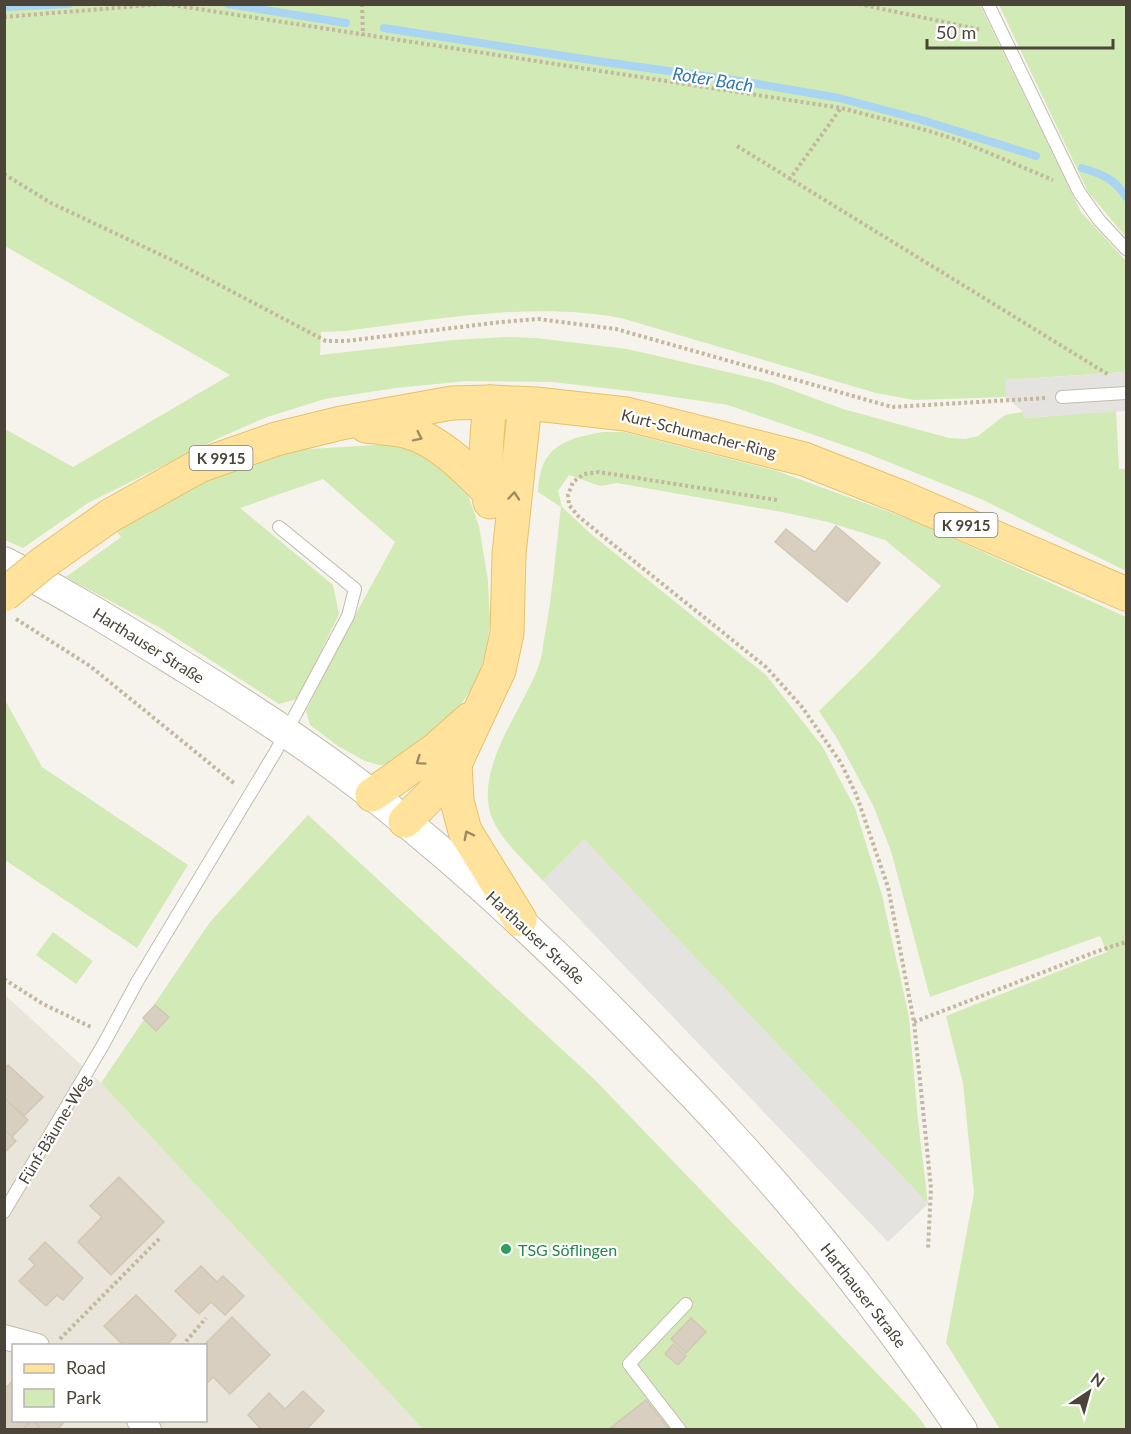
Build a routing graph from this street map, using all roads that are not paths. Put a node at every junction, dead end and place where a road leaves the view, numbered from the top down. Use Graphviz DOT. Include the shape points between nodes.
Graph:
graph roads {
  1 [pos="988,4"];
  2 [pos="1126,249"];
  3 [pos="1124,393"];
  4 [pos="1062,397"];
  5 [pos="490,402"];
  6 [pos="525,404"];
  7 [pos="340,423"];
  8 [pos="488,491"];
  9 [pos="279,527"];
  10 [pos="509,554"];
  11 [pos="4,562"];
  12 [pos="1126,594"];
  13 [pos="4,595"];
  14 [pos="480,709"];
  15 [pos="286,732"];
  16 [pos="455,764"];
  17 [pos="372,795"];
  18 [pos="405,821"];
  19 [pos="520,920"];
  20 [pos="4,1212"];
  21 [pos="686,1304"];
  22 [pos="4,1337"];
  23 [pos="30,1344"];
  24 [pos="680,1430"];
  25 [pos="962,1430"];
  1 -- 2 [label="lane" via="1080,192"];
  3 -- 4 [label="lane"];
  5 -- 6 [label="main road, Kurt-Schumacher-Ring / K 9915"];
  5 -- 7 [label="main road, Kurt-Schumacher-Ring / K 9915" via="452,403"];
  5 -- 8 [label="main road"];
  10 -- 6 [label="main road, one-way"];
  6 -- 12 [label="main road, Kurt-Schumacher-Ring / K 9915" via="626,414 804,459"];
  7 -- 8 [label="main road, K 9915, one-way" via="406,431 459,462"];
  7 -- 13 [label="main road, Kurt-Schumacher-Ring / K 9915, bridge" via="276,439 200,466 111,514"];
  8 -- 10 [label="main road"];
  9 -- 15 [label="lane, Fünf-Bäume-Weg" via="355,589 348,616"];
  10 -- 14 [label="main road" via="507,633 499,670"];
  11 -- 15 [label="street, Harthauser Straße" via="110,620"];
  14 -- 16 [label="main road"];
  14 -- 17 [label="main road, one-way" via="435,750"];
  15 -- 17 [label="street, Harthauser Straße"];
  15 -- 20 [label="lane, Fünf-Bäume-Weg"];
  16 -- 18 [label="main road"];
  19 -- 16 [label="main road, one-way" via="465,831 457,801"];
  17 -- 18 [label="street, Harthauser Straße"];
  18 -- 19 [label="street, Harthauser Straße"];
  19 -- 25 [label="street, Harthauser Straße" via="727,1130 873,1304"];
  21 -- 24 [label="lane" via="629,1364"];
  22 -- 23 [label="street"];
}
